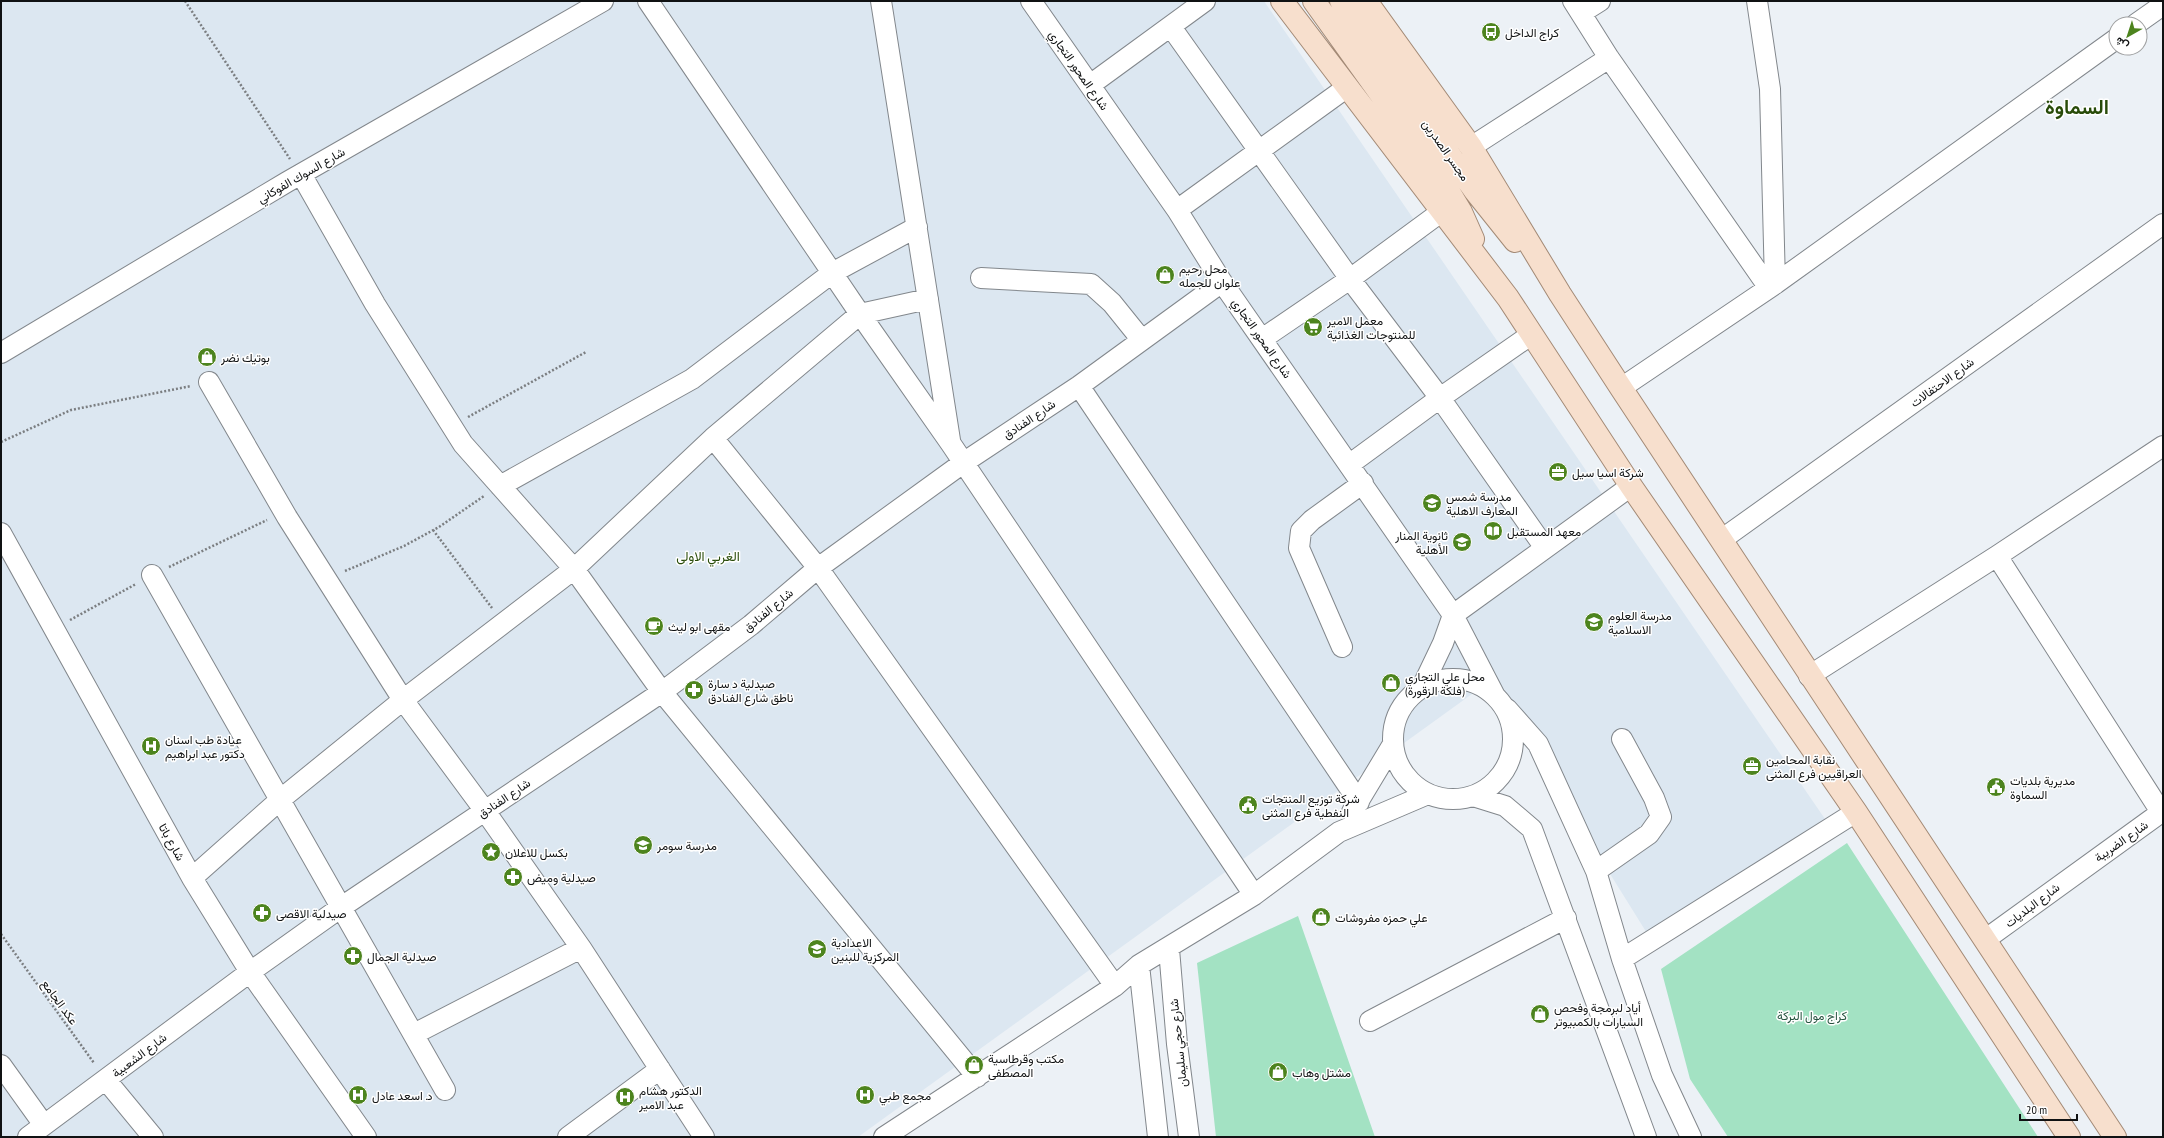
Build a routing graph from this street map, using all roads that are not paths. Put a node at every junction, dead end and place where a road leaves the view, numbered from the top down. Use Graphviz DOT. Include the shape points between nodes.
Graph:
graph roads {
  1 [pos="603,1"];
  2 [pos="648,1"];
  3 [pos="881,1"];
  4 [pos="1031,1"];
  5 [pos="1205,1"];
  6 [pos="1282,1"];
  7 [pos="1314,1"];
  8 [pos="1341,1"];
  9 [pos="1600,1"];
  10 [pos="1757,1"];
  11 [pos="1370,2"];
  12 [pos="2163,5"];
  13 [pos="1577,7"];
  14 [pos="2147,16"];
  15 [pos="1171,27"];
  16 [pos="2108,44"];
  17 [pos="1609,58"];
  18 [pos="1090,85"];
  19 [pos="1346,88"];
  20 [pos="1470,147"];
  21 [pos="1260,152"];
  22 [pos="1449,172"];
  23 [pos="301,174"];
  24 [pos="1176,210"];
  25 [pos="1441,212"];
  26 [pos="2163,224"];
  27 [pos="917,227"];
  28 [pos="832,273"];
  29 [pos="981,278"];
  30 [pos="1350,279"];
  31 [pos="1222,282"];
  32 [pos="1772,286"];
  33 [pos="1560,294"];
  34 [pos="1508,298"];
  35 [pos="928,299"];
  36 [pos="860,314"];
  37 [pos="1532,334"];
  38 [pos="1141,339"];
  39 [pos="1262,339"];
  40 [pos="1,353"];
  41 [pos="209,382"];
  42 [pos="1079,386"];
  43 [pos="1621,388"];
  44 [pos="1440,398"];
  45 [pos="713,438"];
  46 [pos="951,444"];
  47 [pos="2163,446"];
  48 [pos="963,463"];
  49 [pos="1350,464"];
  50 [pos="1364,483"];
  51 [pos="500,486"];
  52 [pos="1631,486"];
  53 [pos="1,533"];
  54 [pos="1721,540"];
  55 [pos="1545,548"];
  56 [pos="1997,556"];
  57 [pos="818,568"];
  58 [pos="574,569"];
  59 [pos="152,575"];
  60 [pos="1453,615"];
  61 [pos="1342,647"];
  62 [pos="1809,676"];
  63 [pos="1422,687"];
  64 [pos="662,692"];
  65 [pos="403,700"];
  66 [pos="1501,703"];
  67 [pos="1622,739"];
  68 [pos="1393,744"];
  69 [pos="1428,794"];
  70 [pos="1473,796"];
  71 [pos="281,800"];
  72 [pos="1359,802"];
  73 [pos="485,811"];
  74 [pos="1856,812"];
  75 [pos="2162,812"];
  76 [pos="1339,832"];
  77 [pos="2078,870"];
  78 [pos="1596,871"];
  79 [pos="192,878"];
  80 [pos="1254,895"];
  81 [pos="340,908"];
  82 [pos="1566,918"];
  83 [pos="1986,939"];
  84 [pos="581,948"];
  85 [pos="1169,949"];
  86 [pos="1622,959"];
  87 [pos="1139,965"];
  88 [pos="250,972"];
  89 [pos="1115,986"];
  90 [pos="1370,1021"];
  91 [pos="414,1034"];
  92 [pos="1,1065"];
  93 [pos="660,1069"];
  94 [pos="977,1077"];
  95 [pos="106,1080"];
  96 [pos="445,1090"];
  97 [pos="36,1131"];
  98 [pos="153,1137"];
  99 [pos="366,1137"];
  100 [pos="568,1137"];
  101 [pos="704,1137"];
  102 [pos="884,1137"];
  103 [pos="1158,1137"];
  104 [pos="1189,1137"];
  105 [pos="1646,1137"];
  106 [pos="1691,1137"];
  107 [pos="2069,1137"];
  108 [pos="2114,1137"];
  1 -- 23 [label="street, شارع السوك الفوكاني"];
  2 -- 28 [label="street"];
  3 -- 27 [label="street"];
  4 -- 18 [label="street, شارع المحور التجاري"];
  5 -- 15 [label="street"];
  6 -- 19 [label="main road"];
  7 -- 22 [label="main road, مجسر الصدرين"];
  8 -- 22 [label="main road, مجسر الصدرين"];
  9 -- 13 [label="street"];
  10 -- 32 [label="street" via="1770,89"];
  11 -- 20 [label="main road"];
  12 -- 14 [label="street"];
  13 -- 17 [label="street"];
  15 -- 18 [label="street"];
  15 -- 21 [label="street"];
  16 -- 32 [label="street"];
  17 -- 20 [label="street"];
  17 -- 32 [label="street"];
  18 -- 24 [label="street, شارع المحور التجاري"];
  19 -- 21 [label="street"];
  19 -- 25 [label="main road"];
  20 -- 33 [label="main road"];
  21 -- 24 [label="street"];
  21 -- 30 [label="street"];
  22 -- 33 [label="main road, مجسر الصدرين" via="1492,214"];
  22 -- 34 [label="main road, مجسر الصدرين" via="1461,212 1477,249"];
  23 -- 40 [label="street, شارع السوك الفوكاني"];
  23 -- 51 [label="street" via="375,304 463,444"];
  24 -- 31 [label="street, شارع المحور التجاري"];
  25 -- 30 [label="street"];
  25 -- 34 [label="main road"];
  26 -- 54 [label="street, شارع الاحتفالات"];
  27 -- 28 [label="street"];
  27 -- 35 [label="street"];
  28 -- 36 [label="street"];
  28 -- 51 [label="street" via="692,379"];
  29 -- 38 [label="street" via="1091,284 1112,303"];
  30 -- 39 [label="street"];
  30 -- 44 [label="street"];
  31 -- 38 [label="street, شارع الفنادق"];
  31 -- 39 [label="street, شارع المحور التجاري"];
  32 -- 43 [label="street"];
  33 -- 43 [label="main road"];
  34 -- 37 [label="main road"];
  35 -- 36 [label="street"];
  35 -- 46 [label="street"];
  36 -- 45 [label="street"];
  36 -- 46 [label="street"];
  37 -- 44 [label="street"];
  37 -- 52 [label="main road"];
  38 -- 42 [label="street, شارع الفنادق"];
  39 -- 49 [label="street, شارع المحور التجاري"];
  41 -- 65 [label="street" via="287,518"];
  42 -- 48 [label="street, شارع الفنادق"];
  42 -- 72 [label="street"];
  43 -- 54 [label="main road"];
  44 -- 49 [label="street"];
  44 -- 55 [label="street"];
  45 -- 57 [label="street"];
  45 -- 58 [label="street"];
  46 -- 48 [label="street"];
  47 -- 56 [label="street"];
  48 -- 57 [label="street, شارع الفنادق"];
  48 -- 80 [label="street"];
  49 -- 50 [label="street, شارع المحور التجاري"];
  50 -- 60 [label="street, شارع المحور التجاري"];
  50 -- 61 [label="street" via="1312,520 1301,531 1299,548"];
  51 -- 58 [label="street"];
  52 -- 55 [label="street"];
  52 -- 74 [label="main road"];
  53 -- 79 [label="street, شارع باتا"];
  54 -- 62 [label="main road"];
  55 -- 60 [label="street"];
  56 -- 62 [label="street"];
  56 -- 75 [label="street"];
  57 -- 64 [label="street, شارع الفنادق" via="751,625"];
  57 -- 89 [label="street"];
  58 -- 64 [label="street"];
  58 -- 65 [label="street"];
  59 -- 71 [label="street"];
  60 -- 63 [label="street"];
  60 -- 66 [label="street, شارع المحور التجاري"];
  62 -- 83 [label="main road"];
  63 -- 66 [label="street" via="1439,681 1458,679 1476,684"];
  63 -- 68 [label="street" via="1405,702 1395,722"];
  64 -- 73 [label="street, شارع الفنادق"];
  64 -- 94 [label="street"];
  65 -- 71 [label="street"];
  65 -- 73 [label="street"];
  66 -- 70 [label="street" via="1513,734 1511,754 1503,772 1490,786"];
  66 -- 78 [label="street" via="1538,744"];
  67 -- 78 [label="street" via="1654,798 1661,817 1649,834"];
  68 -- 69 [label="street" via="1398,764 1406,776"];
  68 -- 72 [label="street"];
  69 -- 70 [label="street" via="1450,799"];
  69 -- 76 [label="street"];
  70 -- 82 [label="street" via="1505,806 1532,829"];
  71 -- 79 [label="street"];
  71 -- 81 [label="street"];
  72 -- 76 [label="street"];
  73 -- 81 [label="street, شارع الفنادق"];
  73 -- 84 [label="street"];
  74 -- 86 [label="street"];
  74 -- 107 [label="main road"];
  75 -- 77 [label="street, شارع الضريبة"];
  76 -- 80 [label="street"];
  77 -- 83 [label="street, شارع البلديات"];
  78 -- 86 [label="street"];
  79 -- 88 [label="street, شارع باتا"];
  80 -- 85 [label="street"];
  81 -- 88 [label="street, شارع الفنادق"];
  81 -- 91 [label="street"];
  82 -- 90 [label="street"];
  82 -- 105 [label="street"];
  83 -- 108 [label="main road"];
  84 -- 91 [label="street"];
  84 -- 93 [label="street"];
  85 -- 87 [label="street"];
  85 -- 104 [label="street, شارع حجي سليمان" via="1177,1044"];
  86 -- 106 [label="street" via="1662,1075"];
  87 -- 89 [label="street"];
  87 -- 103 [label="street"];
  88 -- 95 [label="street, شارع الشعبية"];
  88 -- 99 [label="street, شارع باتا"];
  89 -- 94 [label="street"];
  91 -- 96 [label="street"];
  92 -- 97 [label="street"];
  93 -- 100 [label="street"];
  93 -- 101 [label="street"];
  94 -- 102 [label="street"];
  95 -- 97 [label="street, شارع الشعبية"];
  95 -- 98 [label="street"];
}
